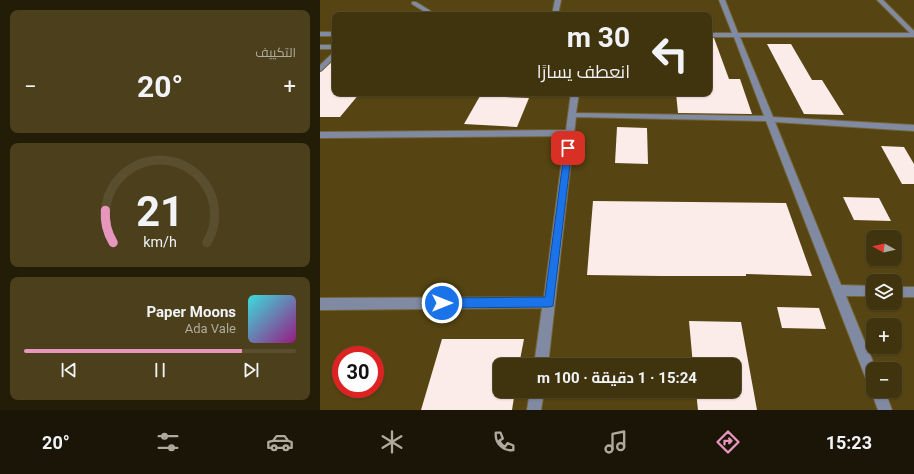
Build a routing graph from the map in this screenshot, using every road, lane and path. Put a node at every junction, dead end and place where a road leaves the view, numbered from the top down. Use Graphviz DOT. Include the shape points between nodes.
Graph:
graph roads {
  1 [pos="558,0"];
  2 [pos="722,0"];
  3 [pos="880,0"];
  4 [pos="414,3"];
  5 [pos="429,12"];
  6 [pos="556,12"];
  7 [pos="320,34"];
  8 [pos="332,34"];
  9 [pos="914,34"];
  10 [pos="712,35"];
  11 [pos="736,35"];
  12 [pos="320,47"];
  13 [pos="332,47"];
  14 [pos="332,56"];
  15 [pos="320,69"];
  16 [pos="575,96"];
  17 [pos="573,115"];
  18 [pos="770,119"];
  19 [pos="914,128"];
  20 [pos="570,133"];
  21 [pos="320,135"];
  22 [pos="838,290"];
  23 [pos="866,291"];
  24 [pos="902,292"];
  25 [pos="914,292"];
  26 [pos="549,302"];
  27 [pos="320,304"];
  28 [pos="542,358"];
  29 [pos="866,362"];
  30 [pos="536,398"];
  31 [pos="881,398"];
  32 [pos="534,410"];
  33 [pos="885,410"];
  1 -- 6 [label="street"];
  2 -- 11 [label="street"];
  3 -- 9 [label="street"];
  4 -- 5 [label="street"];
  7 -- 8 [label="street"];
  9 -- 11 [label="street"];
  10 -- 11 [label="street"];
  11 -- 18 [label="street"];
  12 -- 13 [label="street"];
  14 -- 15 [label="street"];
  16 -- 17 [label="street"];
  17 -- 18 [label="street"];
  17 -- 20 [label="street"];
  18 -- 19 [label="street"];
  18 -- 22 [label="street"];
  20 -- 21 [label="street"];
  20 -- 26 [label="street"];
  22 -- 23 [label="street"];
  22 -- 29 [label="street"];
  24 -- 25 [label="street"];
  26 -- 27 [label="street"];
  26 -- 28 [label="street"];
  30 -- 32 [label="street"];
  31 -- 33 [label="street"];
}
